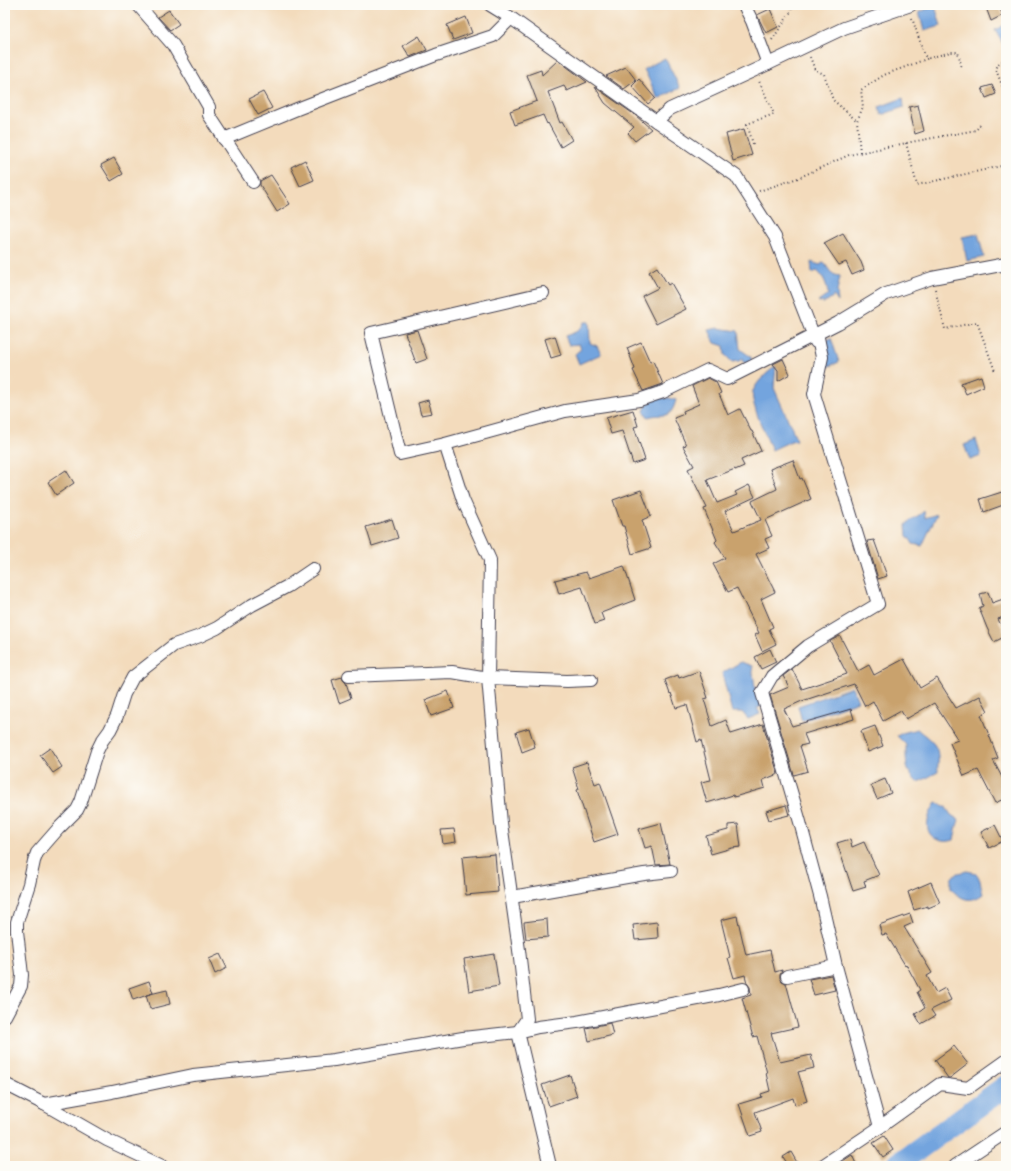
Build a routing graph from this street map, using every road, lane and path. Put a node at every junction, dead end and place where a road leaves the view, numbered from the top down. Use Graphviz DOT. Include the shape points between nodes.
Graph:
graph roads {
  1 [pos="138,5"];
  2 [pos="490,5"];
  3 [pos="744,5"];
  4 [pos="793,5"];
  5 [pos="909,6"];
  6 [pos="511,18"];
  7 [pos="805,47"];
  8 [pos="763,51"];
  9 [pos="929,58"];
  10 [pos="1006,59"];
  11 [pos="768,64"];
  12 [pos="962,69"];
  13 [pos="755,70"];
  14 [pos="1006,95"];
  15 [pos="857,121"];
  16 [pos="656,122"];
  17 [pos="980,124"];
  18 [pos="224,139"];
  19 [pos="906,143"];
  20 [pos="753,144"];
  21 [pos="860,153"];
  22 [pos="1006,165"];
  23 [pos="253,182"];
  24 [pos="749,196"];
  25 [pos="1006,264"];
  26 [pos="932,278"];
  27 [pos="543,293"];
  28 [pos="815,334"];
  29 [pos="995,371"];
  30 [pos="445,444"];
  31 [pos="313,570"];
  32 [pos="350,676"];
  33 [pos="488,678"];
  34 [pos="591,680"];
  35 [pos="671,871"];
  36 [pos="512,897"];
  37 [pos="836,966"];
  38 [pos="787,976"];
  39 [pos="743,989"];
  40 [pos="5,1016"];
  41 [pos="518,1032"];
  42 [pos="1006,1061"];
  43 [pos="5,1084"];
  44 [pos="44,1104"];
  45 [pos="880,1127"];
  46 [pos="1006,1132"];
  47 [pos="162,1166"];
  48 [pos="550,1166"];
  49 [pos="822,1166"];
  50 [pos="955,1166"];
  1 -- 18 [label="street" via="173,45"];
  2 -- 6 [label="street"];
  3 -- 8 [label="street"];
  4 -- 8 [label="path" via="778,32"];
  5 -- 7 [label="street" via="844,28"];
  5 -- 9 [label="path" via="923,52"];
  6 -- 16 [label="street"];
  6 -- 18 [label="street" via="493,36 436,55"];
  7 -- 11 [label="street"];
  7 -- 15 [label="path" via="815,70 824,74 833,100"];
  8 -- 11 [label="street"];
  9 -- 12 [label="path" via="958,52"];
  9 -- 15 [label="path" via="884,76 861,90 863,107"];
  10 -- 14 [label="path" via="998,64 996,70"];
  11 -- 13 [label="street"];
  13 -- 16 [label="street" via="670,109"];
  13 -- 20 [label="path" via="774,114 747,124"];
  15 -- 21 [label="path"];
  16 -- 24 [label="street" via="736,176"];
  17 -- 19 [label="path" via="976,130"];
  18 -- 23 [label="street"];
  19 -- 21 [label="path"];
  19 -- 22 [label="path" via="917,185"];
  21 -- 24 [label="path" via="849,155"];
  24 -- 28 [label="street" via="775,237"];
  25 -- 26 [label="street"];
  26 -- 28 [label="street" via="886,294"];
  26 -- 29 [label="path" via="945,329 977,322"];
  27 -- 30 [label="street" via="371,333 400,454"];
  28 -- 30 [label="street" via="727,379 708,370 663,392 639,400 565,410"];
  28 -- 37 [label="street" via="822,357 814,394 878,604 808,646 772,676 762,693 816,881"];
  30 -- 33 [label="street" via="463,500 490,560"];
  31 -- 40 [label="street" via="217,628 174,645 133,677 117,716 97,751 77,810 58,829 34,861 17,922 21,986"];
  32 -- 33 [label="street" via="452,672"];
  33 -- 34 [label="street"];
  33 -- 36 [label="street" via="501,823"];
  35 -- 36 [label="street"];
  36 -- 41 [label="street" via="527,1019"];
  37 -- 38 [label="street"];
  37 -- 45 [label="street"];
  39 -- 41 [label="street"];
  41 -- 44 [label="street" via="463,1038 334,1060 192,1075"];
  41 -- 48 [label="street"];
  42 -- 45 [label="street" via="968,1088 940,1084"];
  43 -- 44 [label="street"];
  44 -- 47 [label="street" via="107,1140"];
  45 -- 49 [label="street"];
  46 -- 50 [label="street"];
}
